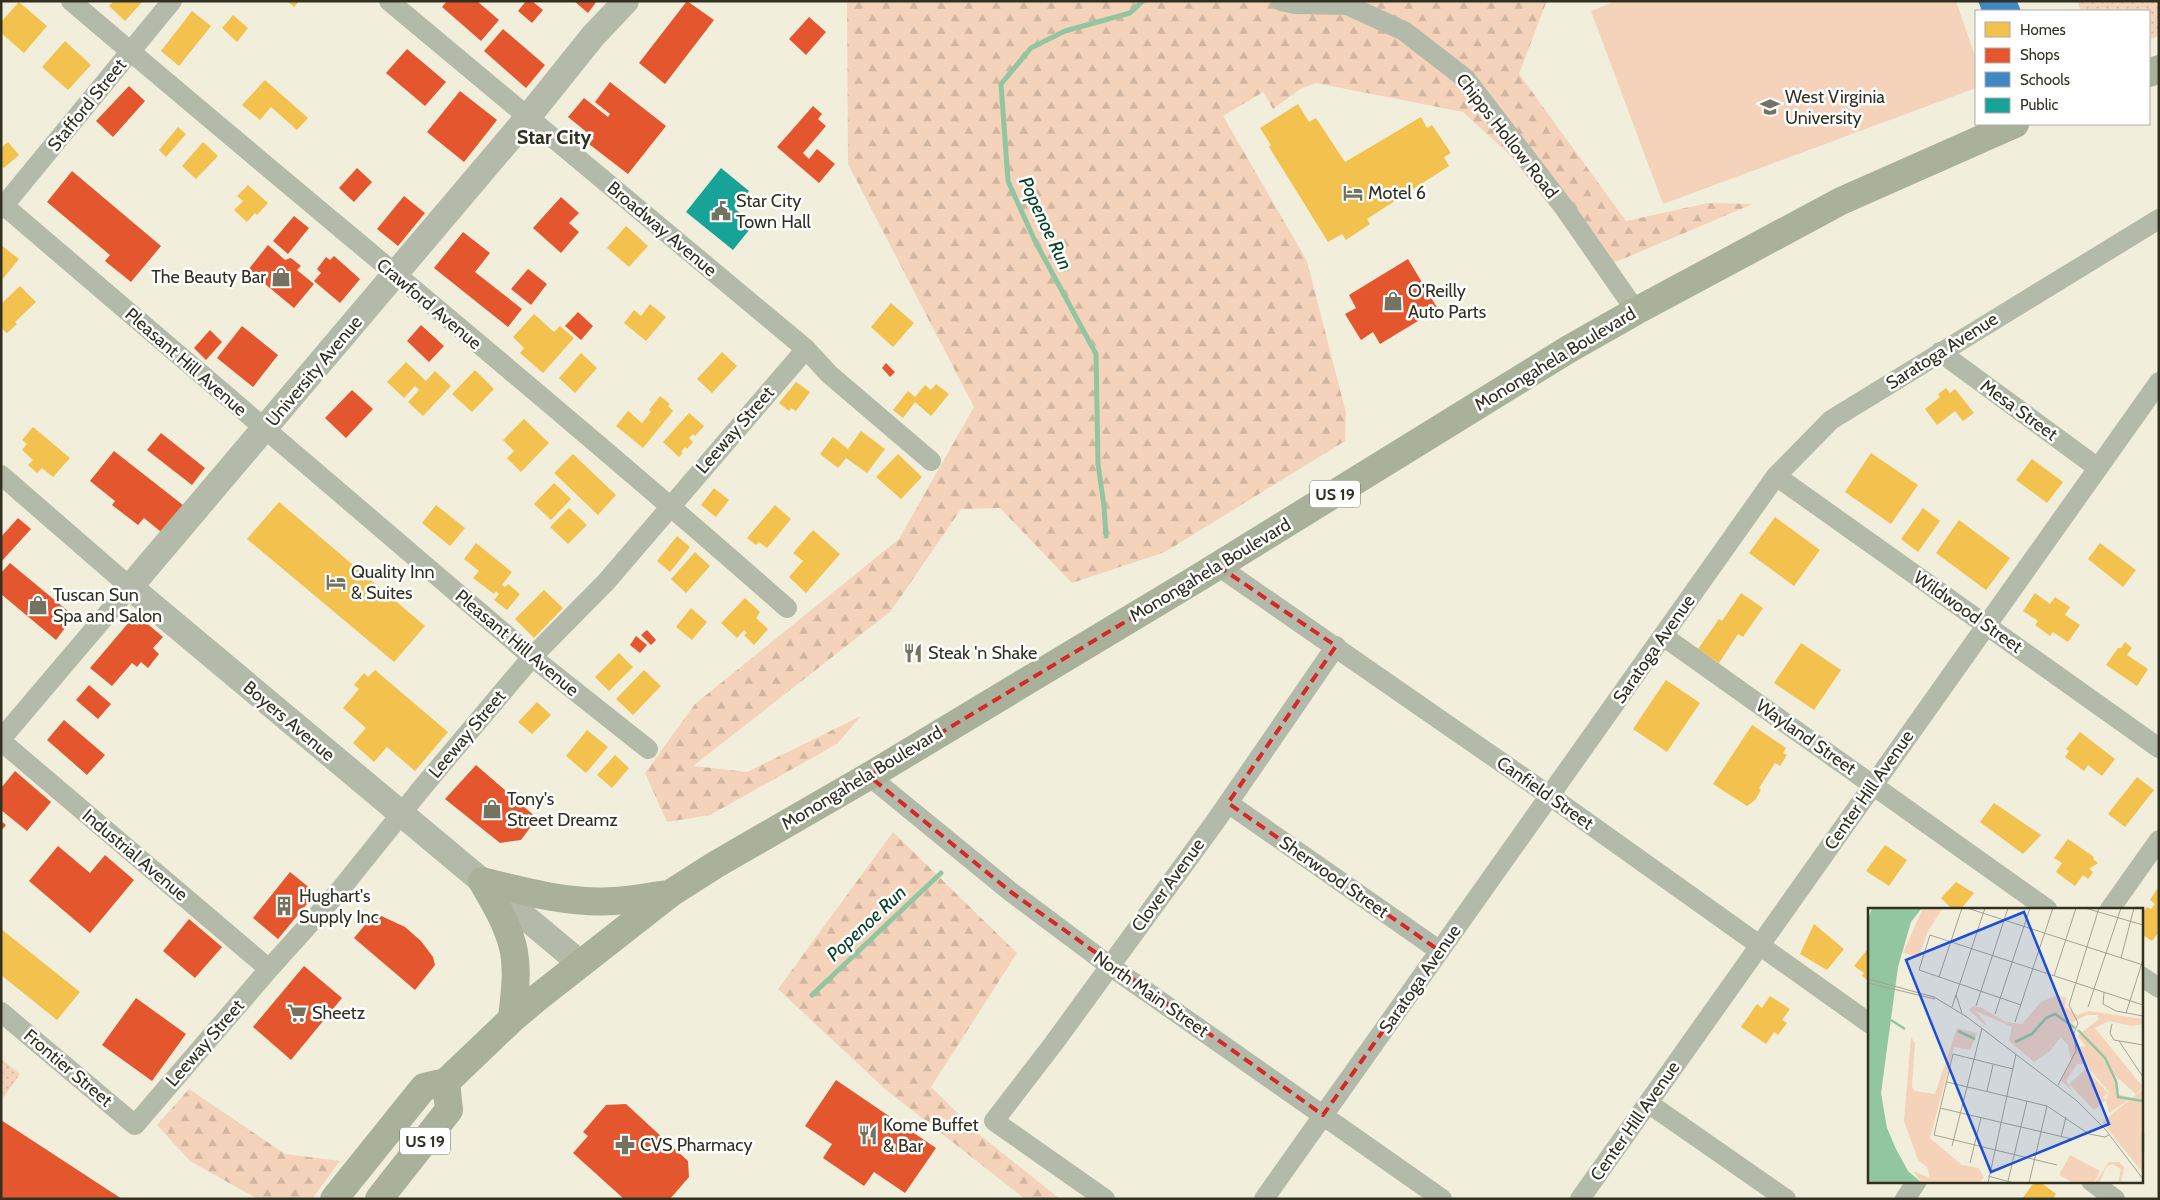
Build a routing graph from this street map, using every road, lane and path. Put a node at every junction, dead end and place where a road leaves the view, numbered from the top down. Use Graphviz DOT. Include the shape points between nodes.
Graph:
graph roads {
  1 [pos="71,1"];
  2 [pos="172,1"];
  3 [pos="389,1"];
  4 [pos="626,1"];
  5 [pos="1281,1"];
  6 [pos="130,52"];
  7 [pos="528,117"];
  8 [pos="2013,125"];
  9 [pos="2,206"];
  10 [pos="2159,219"];
  11 [pos="394,275"];
  12 [pos="1636,311"];
  13 [pos="806,349"];
  14 [pos="1940,352"];
  15 [pos="2159,382"];
  16 [pos="265,430"];
  17 [pos="931,461"];
  18 [pos="2098,468"];
  19 [pos="1,475"];
  20 [pos="1776,476"];
  21 [pos="670,505"];
  22 [pos="1218,566"];
  23 [pos="130,587"];
  24 [pos="787,608"];
  25 [pos="1986,626"];
  26 [pos="1663,636"];
  27 [pos="1336,646"];
  28 [pos="532,657"];
  29 [pos="1,740"];
  30 [pos="2159,748"];
  31 [pos="648,749"];
  32 [pos="869,776"];
  33 [pos="1873,785"];
  34 [pos="1550,796"];
  35 [pos="1228,804"];
  36 [pos="400,815"];
  37 [pos="2159,840"];
  38 [pos="482,881"];
  39 [pos="670,893"];
  40 [pos="2046,908"];
  41 [pos="2111,908"];
  42 [pos="1759,946"];
  43 [pos="1440,951"];
  44 [pos="580,963"];
  45 [pos="1110,966"];
  46 [pos="269,969"];
  47 [pos="2142,977"];
  48 [pos="2159,988"];
  49 [pos="1,1012"];
  50 [pos="512,1019"];
  51 [pos="1868,1022"];
  52 [pos="446,1082"];
  53 [pos="1648,1103"];
  54 [pos="1323,1115"];
  55 [pos="135,1125"];
  56 [pos="1916,1182"];
  57 [pos="2092,1182"];
  58 [pos="381,1196"];
  59 [pos="334,1199"];
  60 [pos="1105,1199"];
  61 [pos="1264,1199"];
  62 [pos="1442,1199"];
  63 [pos="1580,1199"];
  64 [pos="1786,1199"];
  65 [pos="1905,1199"];
  66 [pos="2115,1199"];
  1 -- 6 [label="street, Crawford Avenue"];
  2 -- 6 [label="street, Stafford Street"];
  3 -- 7 [label="street, Broadway Avenue"];
  4 -- 7 [label="street, University Avenue"];
  5 -- 12 [label="street, Chipps Hollow Road" via="1347,5 1404,31 1466,79 1563,206"];
  6 -- 9 [label="street, Stafford Street"];
  6 -- 11 [label="street, Crawford Avenue"];
  7 -- 11 [label="street, University Avenue"];
  7 -- 13 [label="street, Broadway Avenue"];
  8 -- 12 [label="main road, Monongahela Boulevard / US 19" via="1841,201"];
  9 -- 16 [label="street, Pleasant Hill Avenue"];
  10 -- 14 [label="street, Saratoga Avenue"];
  11 -- 16 [label="street, University Avenue"];
  11 -- 21 [label="street, Crawford Avenue"];
  12 -- 22 [label="main road, Monongahela Boulevard / US 19" via="1568,349"];
  13 -- 17 [label="street, Broadway Avenue" via="829,374"];
  13 -- 21 [label="street, Leeway Street"];
  14 -- 18 [label="street, Mesa Street"];
  14 -- 20 [label="street, Saratoga Avenue" via="1831,420"];
  15 -- 18 [label="street, Center Hill Avenue"];
  16 -- 23 [label="street, University Avenue"];
  16 -- 28 [label="street, Pleasant Hill Avenue"];
  18 -- 25 [label="street, Center Hill Avenue"];
  19 -- 23 [label="street, Boyers Avenue"];
  20 -- 25 [label="street, Wildwood Street"];
  20 -- 26 [label="street, Saratoga Avenue"];
  21 -- 24 [label="street, Crawford Avenue"];
  21 -- 28 [label="street, Leeway Street" via="606,582"];
  22 -- 27 [label="street, Canfield Street"];
  22 -- 32 [label="main road, Monongahela Boulevard / US 19"];
  23 -- 29 [label="street, University Avenue"];
  23 -- 36 [label="street, Boyers Avenue"];
  25 -- 30 [label="street, Wildwood Street"];
  25 -- 33 [label="street, Center Hill Avenue"];
  26 -- 33 [label="street, Wayland Street"];
  26 -- 34 [label="street, Saratoga Avenue"];
  27 -- 34 [label="street, Canfield Street"];
  27 -- 35 [label="street, Clover Avenue"];
  28 -- 31 [label="street, Pleasant Hill Avenue"];
  28 -- 36 [label="street, Leeway Street"];
  29 -- 46 [label="street, Industrial Avenue"];
  32 -- 39 [label="main road, Monongahela Boulevard / US 19"];
  32 -- 45 [label="street, North Main Street" via="1011,892"];
  33 -- 40 [label="street, Wayland Street"];
  33 -- 42 [label="street, Center Hill Avenue"];
  34 -- 42 [label="street, Canfield Street"];
  34 -- 43 [label="street, Saratoga Avenue"];
  35 -- 43 [label="street, Sherwood Street"];
  35 -- 45 [label="street, Clover Avenue"];
  36 -- 38 [label="street, Boyers Avenue"];
  36 -- 46 [label="street, Leeway Street" via="340,890"];
  37 -- 41 [label="street"];
  38 -- 39 [label="main road" via="579,901 615,901"];
  38 -- 44 [label="street, Boyers Avenue"];
  38 -- 50 [label="main road" via="500,912 514,954"];
  39 -- 44 [label="main road, Monongahela Boulevard / US 19"];
  42 -- 51 [label="street, Canfield Street"];
  42 -- 53 [label="street, Center Hill Avenue"];
  43 -- 54 [label="street, Saratoga Avenue"];
  44 -- 50 [label="main road, Monongahela Boulevard / US 19"];
  45 -- 54 [label="street, North Main Street"];
  45 -- 60 [label="street, Clover Avenue" via="994,1121"];
  46 -- 55 [label="street, Leeway Street"];
  47 -- 48 [label="street"];
  49 -- 55 [label="street, Frontier Street"];
  50 -- 52 [label="main road, Monongahela Boulevard / US 19"];
  52 -- 58 [label="main road, US 19" via="449,1110"];
  52 -- 59 [label="main road, Monongahela Boulevard / US 19" via="424,1086"];
  53 -- 63 [label="street, Center Hill Avenue"];
  53 -- 64 [label="street"];
  54 -- 61 [label="street, Saratoga Avenue"];
  54 -- 62 [label="street, North Main Street"];
  56 -- 65 [label="street"];
  57 -- 66 [label="street"];
}
